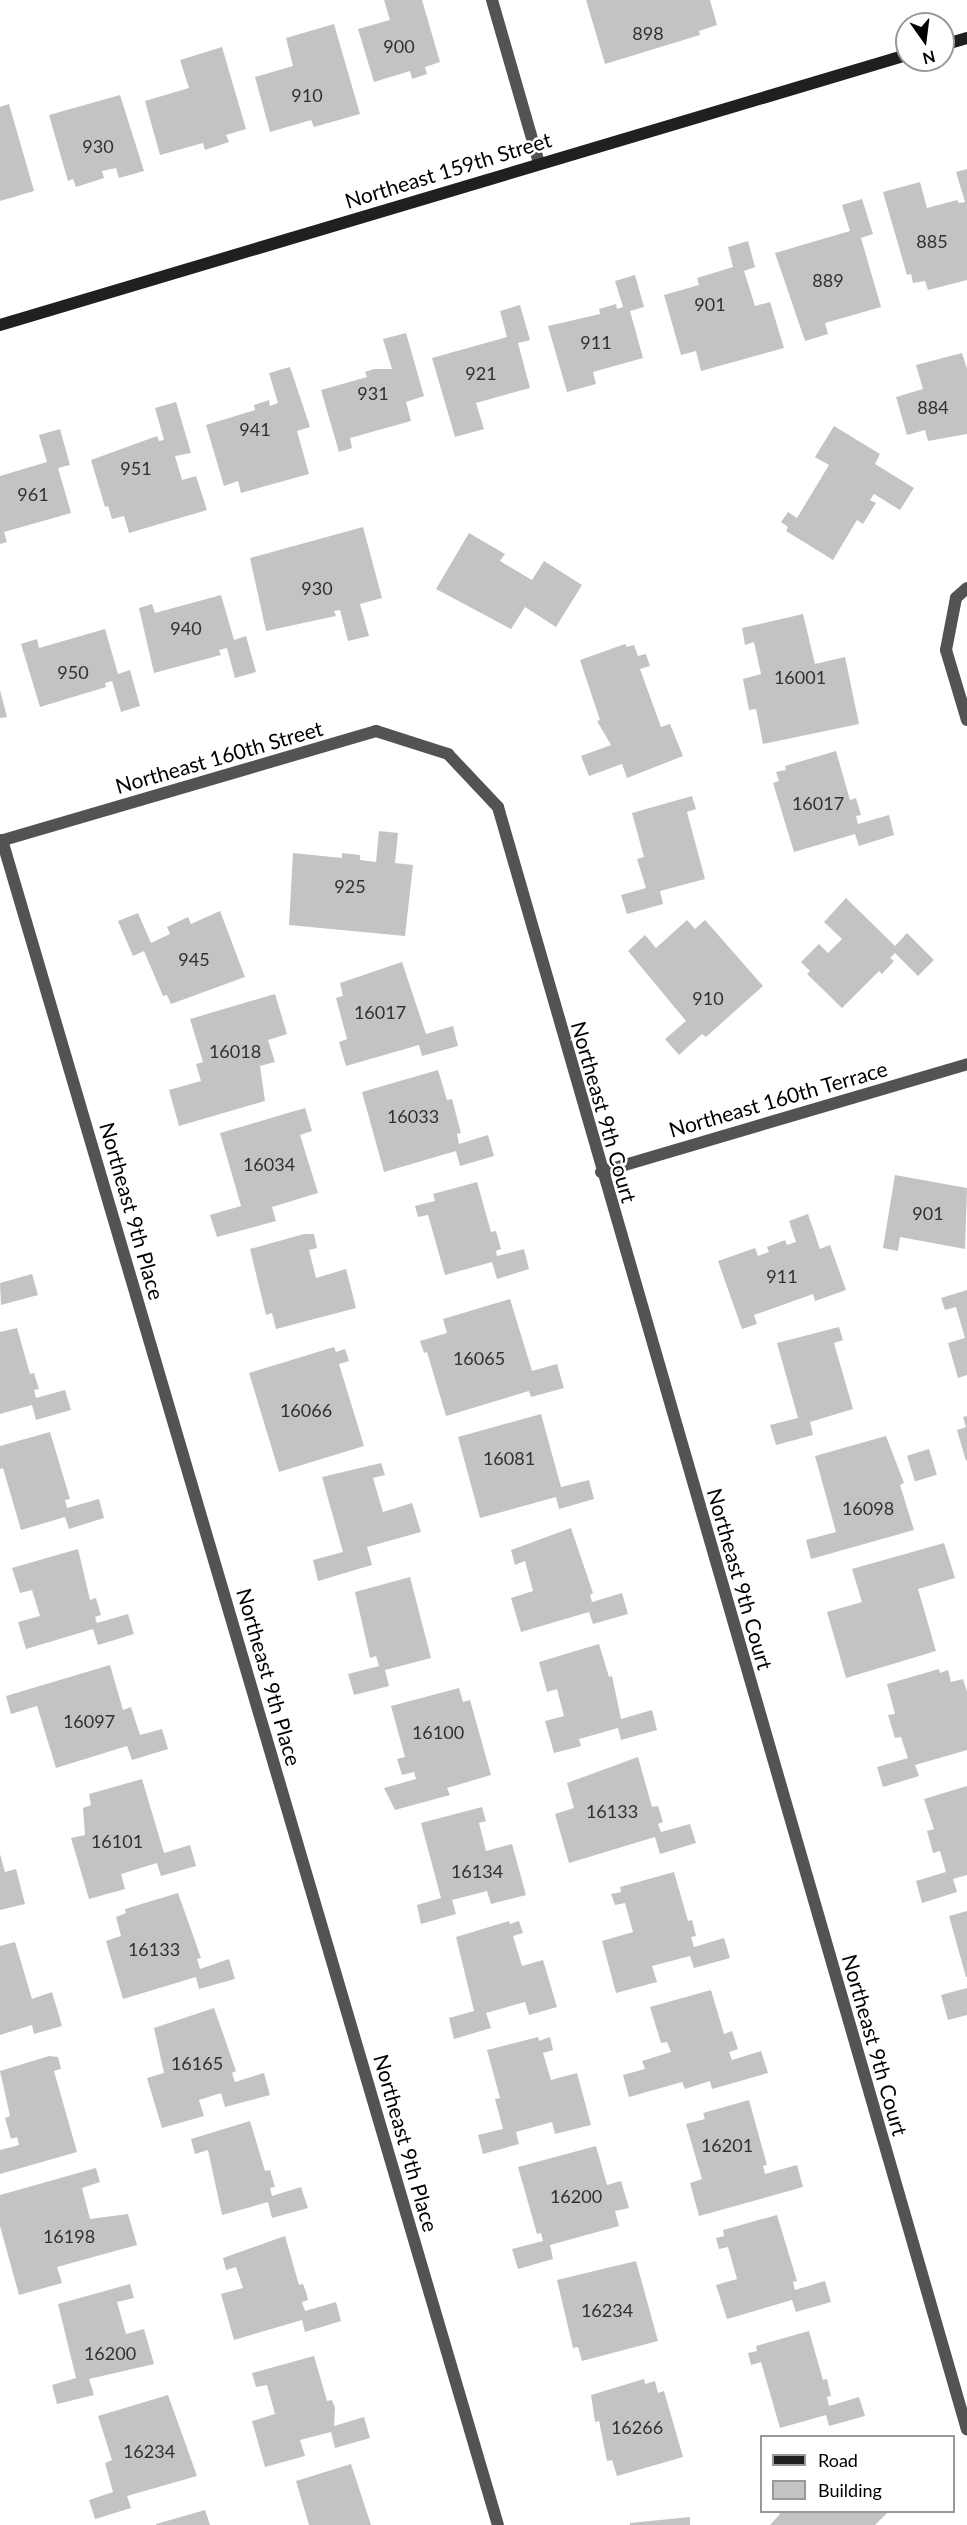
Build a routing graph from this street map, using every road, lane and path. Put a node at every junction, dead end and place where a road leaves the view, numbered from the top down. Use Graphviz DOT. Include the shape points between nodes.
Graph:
graph roads {
  1 [pos="492,0"];
  2 [pos="895,59"];
  3 [pos="539,163"];
  4 [pos="0,325"];
  5 [pos="967,588"];
  6 [pos="967,720"];
  7 [pos="448,754"];
  8 [pos="1,841"];
  9 [pos="967,1064"];
  10 [pos="601,1172"];
  11 [pos="967,2430"];
  12 [pos="498,2525"];
  1 -- 3 [label="street"];
  2 -- 3 [label="street, Northeast 159th Street"];
  3 -- 4 [label="street, Northeast 159th Street"];
  5 -- 6 [label="street" via="957,598 946,650"];
  7 -- 8 [label="street, Northeast 160th Street" via="376,731"];
  7 -- 10 [label="street, Northeast 9th Court" via="498,807"];
  8 -- 12 [label="street, Northeast 9th Place"];
  9 -- 10 [label="street, Northeast 160th Terrace"];
  10 -- 11 [label="street, Northeast 9th Court"];
}
